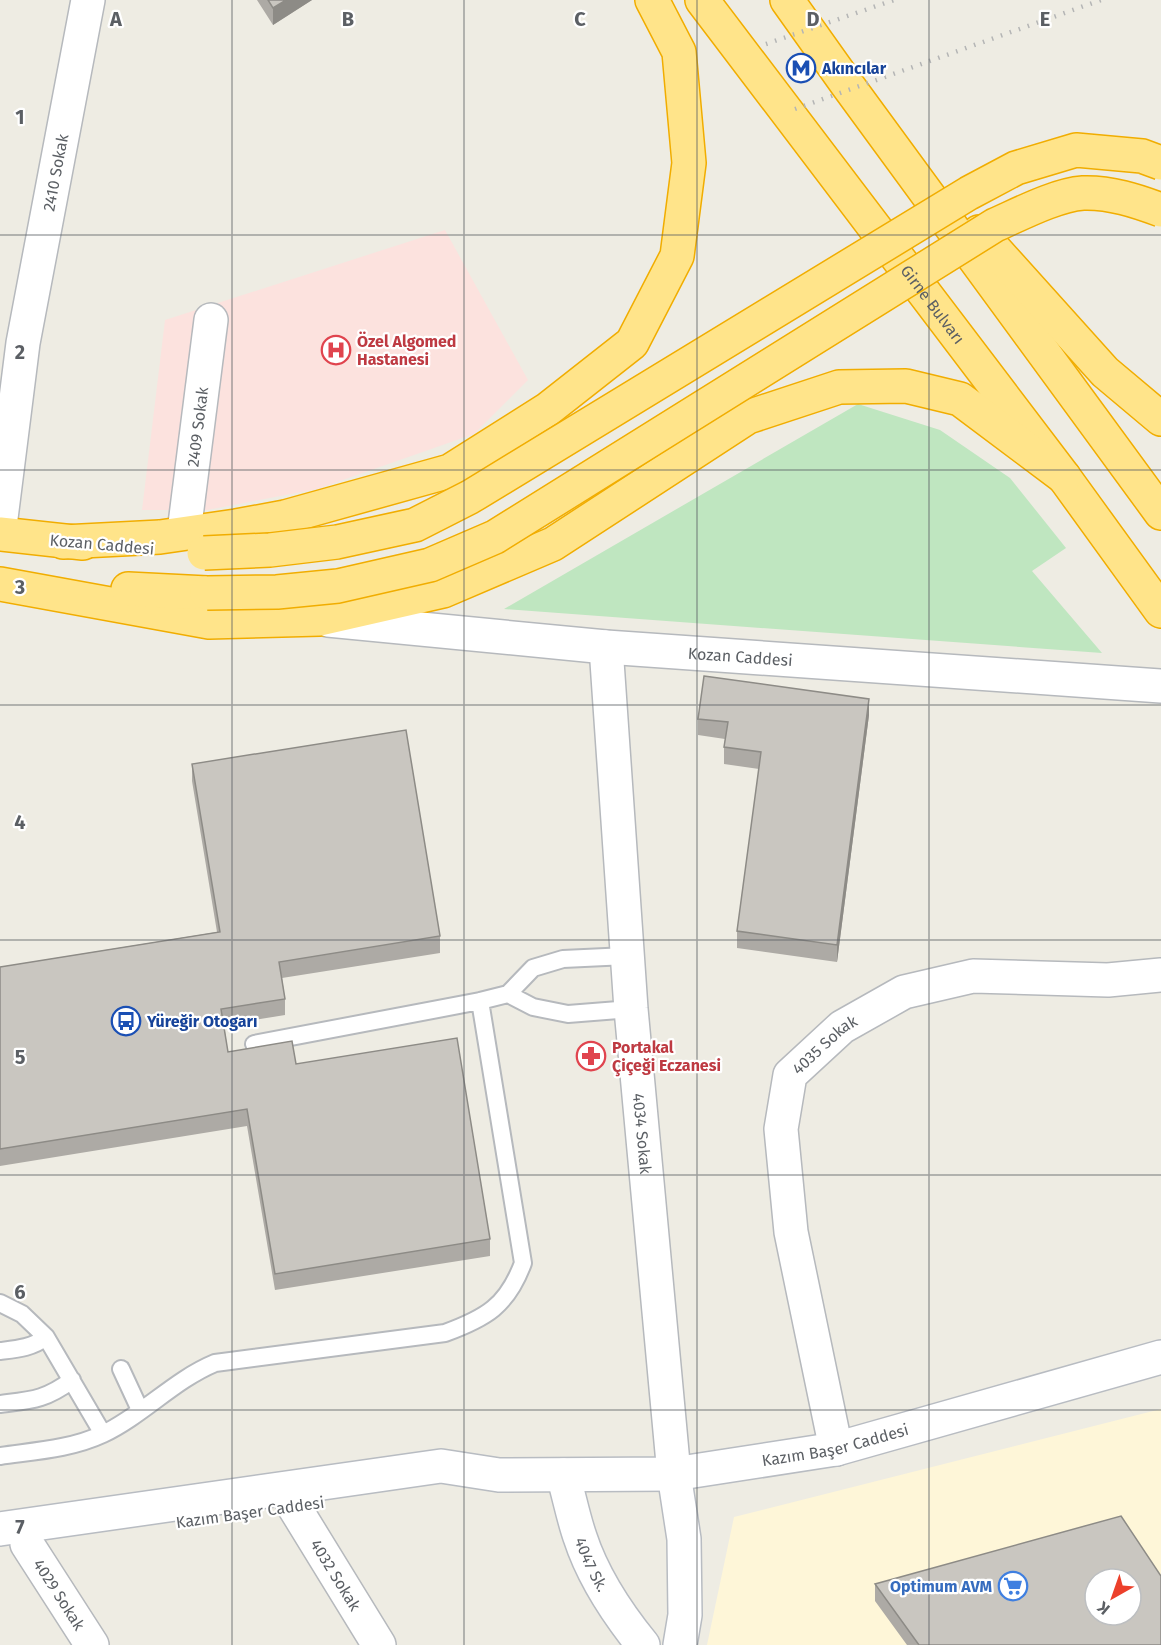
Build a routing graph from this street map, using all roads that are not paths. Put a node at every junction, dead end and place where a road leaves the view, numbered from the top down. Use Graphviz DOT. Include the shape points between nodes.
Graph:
graph roads {
  1 [pos="88,0"];
  2 [pos="652,0"];
  3 [pos="702,0"];
  4 [pos="787,0"];
  5 [pos="846,83"];
  6 [pos="1161,163"];
  7 [pos="1161,210"];
  8 [pos="211,320"];
  9 [pos="12,341"];
  10 [pos="1161,420"];
  11 [pos="1064,477"];
  12 [pos="1161,513"];
  13 [pos="0,526"];
  14 [pos="0,534"];
  15 [pos="194,542"];
  16 [pos="0,583"];
  17 [pos="1161,611"];
  18 [pos="320,620"];
  19 [pos="606,647"];
  20 [pos="1161,686"];
  21 [pos="627,956"];
  22 [pos="1161,975"];
  23 [pos="508,994"];
  24 [pos="480,1001"];
  25 [pos="631,1009"];
  26 [pos="254,1044"];
  27 [pos="0,1303"];
  28 [pos="46,1337"];
  29 [pos="0,1351"];
  30 [pos="1161,1357"];
  31 [pos="121,1369"];
  32 [pos="72,1380"];
  33 [pos="0,1404"];
  34 [pos="141,1410"];
  35 [pos="103,1434"];
  36 [pos="836,1449"];
  37 [pos="0,1456"];
  38 [pos="563,1474"];
  39 [pos="674,1474"];
  40 [pos="499,1475"];
  41 [pos="293,1505"];
  42 [pos="9,1540"];
  43 [pos="92,1645"];
  44 [pos="379,1645"];
  45 [pos="643,1645"];
  46 [pos="680,1645"];
  1 -- 9 [label="street, 2410 Sokak"];
  2 -- 15 [label="highway" via="680,52 689,163 677,256 632,344 548,409 450,471 285,517 236,526"];
  3 -- 11 [label="highway, Girne Bulvarı"];
  4 -- 5 [label="highway"];
  5 -- 10 [label="highway" via="1105,372"];
  5 -- 12 [label="highway"];
  6 -- 15 [label="highway, bridge" via="1142,156 1076,150 1016,168 470,497 415,525 337,542 270,550"];
  7 -- 16 [label="highway, bridge" via="1129,198 1083,193 1040,204 995,225 495,537 430,565 338,586 277,592 207,593"];
  8 -- 15 [label="street, 2409 Sokak"];
  9 -- 13 [label="street, 2410 Sokak"];
  11 -- 17 [label="highway, Girne Bulvarı"];
  11 -- 18 [label="highway" via="960,399 906,386 839,387 748,417 553,544 443,591"];
  14 -- 15 [label="highway, Kozan Caddesi" via="63,542"];
  16 -- 18 [label="highway" via="209,622"];
  18 -- 19 [label="street, Kozan Caddesi"];
  19 -- 20 [label="street, Kozan Caddesi"];
  19 -- 21 [label="street, 4034 Sokak"];
  21 -- 23 [label="lane" via="563,959 533,968"];
  21 -- 25 [label="street, 4034 Sokak"];
  22 -- 36 [label="street, 4035 Sokak" via="1108,980 973,976 904,992 842,1027 790,1075 781,1129 791,1232"];
  23 -- 24 [label="lane"];
  23 -- 25 [label="lane" via="533,1007 568,1014"];
  24 -- 26 [label="lane"];
  24 -- 34 [label="lane" via="523,1263 504,1299 487,1315 445,1333 215,1363 190,1375"];
  25 -- 39 [label="street, 4034 Sokak"];
  27 -- 28 [label="lane" via="22,1314"];
  28 -- 29 [label="lane" via="24,1349"];
  28 -- 32 [label="lane"];
  30 -- 36 [label="street, Kazım Başer Caddesi"];
  31 -- 34 [label="lane"];
  32 -- 33 [label="lane" via="39,1400"];
  32 -- 35 [label="lane"];
  34 -- 35 [label="lane"];
  35 -- 37 [label="lane" via="61,1448"];
  36 -- 39 [label="street, Kazım Başer Caddesi"];
  38 -- 39 [label="street, Kazım Başer Caddesi"];
  38 -- 40 [label="street, Kazım Başer Caddesi"];
  38 -- 45 [label="street, 4047 Sk." via="581,1539 598,1577 618,1614"];
  39 -- 46 [label="street, 4034 Sokak" via="684,1539 685,1615"];
  40 -- 41 [label="street, Kazım Başer Caddesi" via="459,1485"];
  40 -- 42 [label="street, Kazım Başer Caddesi" via="441,1466"];
  41 -- 42 [label="street, Kazım Başer Caddesi"];
  41 -- 44 [label="street, 4032 Sokak"];
  42 -- 43 [label="street, 4029 Sokak"];
}
